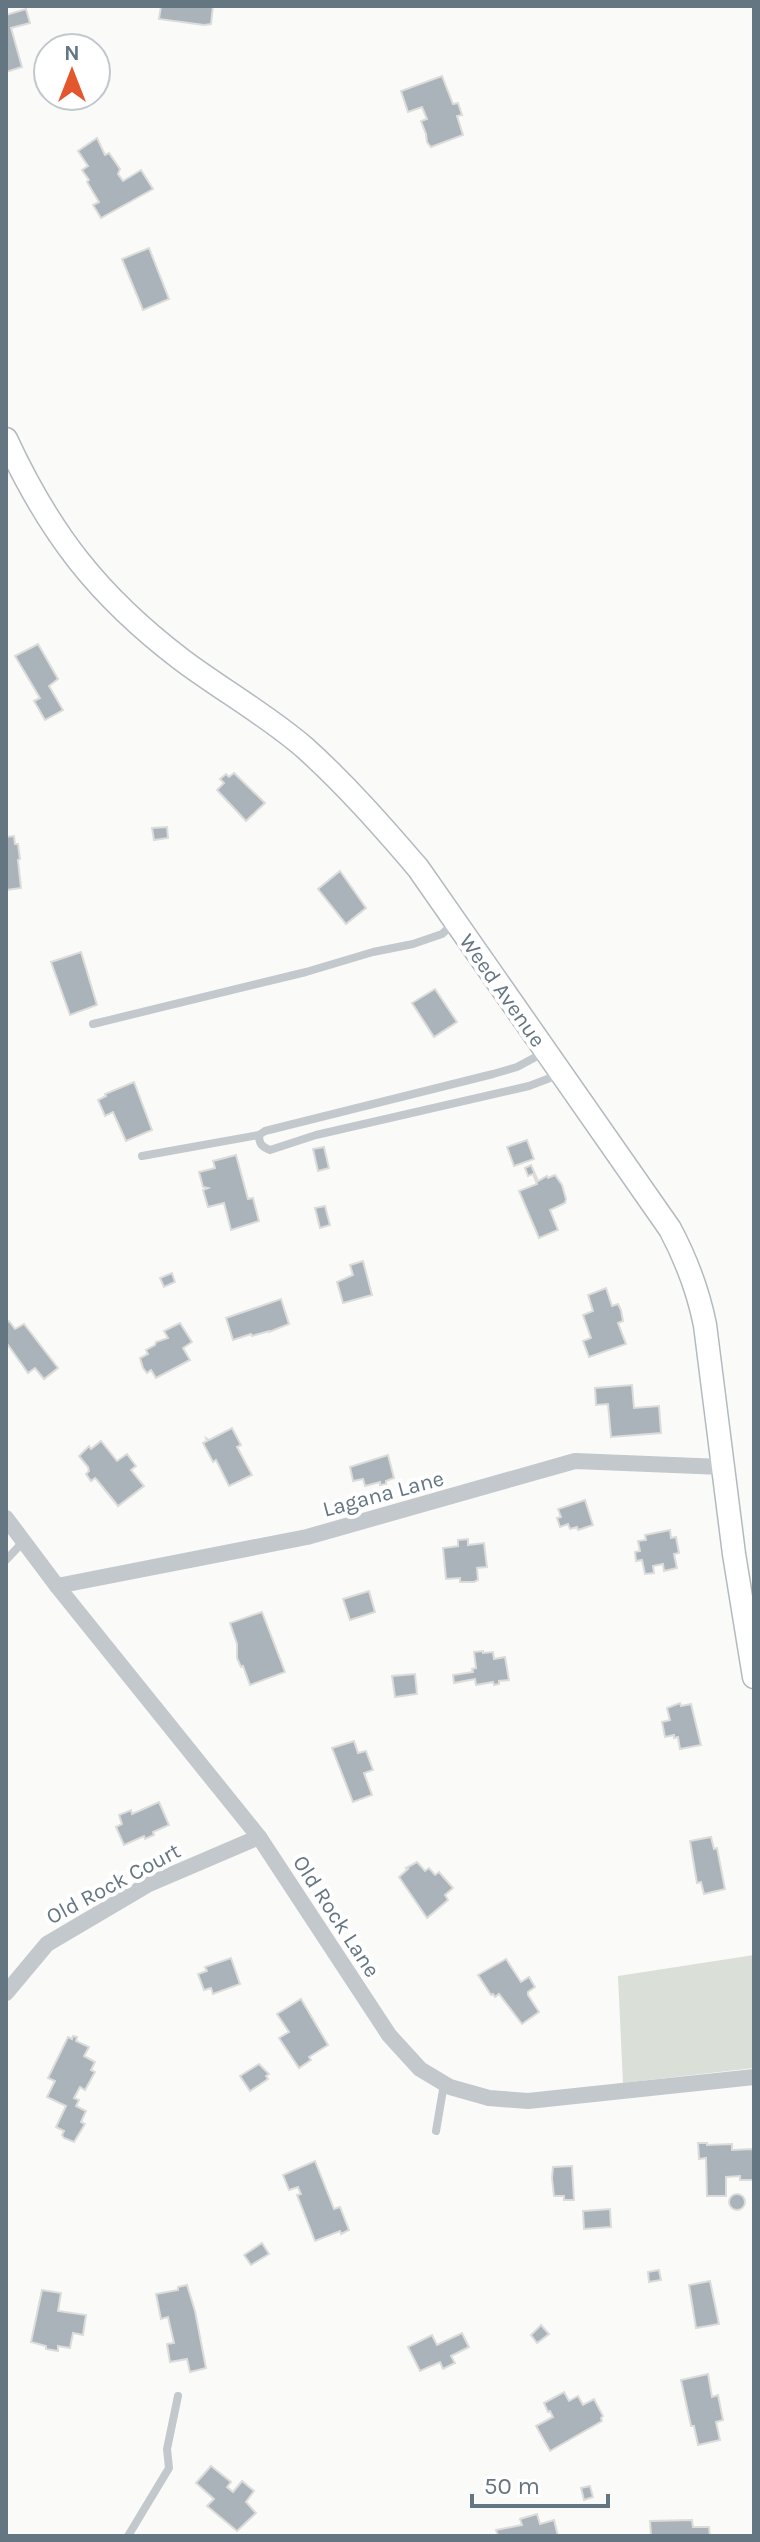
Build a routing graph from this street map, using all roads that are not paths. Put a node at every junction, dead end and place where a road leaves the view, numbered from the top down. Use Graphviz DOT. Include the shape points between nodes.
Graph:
graph roads {
  1 [pos="6,439"];
  2 [pos="455,922"];
  3 [pos="93,1024"];
  4 [pos="546,1052"];
  5 [pos="561,1073"];
  6 [pos="259,1135"];
  7 [pos="142,1156"];
  8 [pos="722,1467"];
  9 [pos="6,1518"];
  10 [pos="23,1541"];
  11 [pos="6,1560"];
  12 [pos="57,1586"];
  13 [pos="754,1677"];
  14 [pos="259,1837"];
  15 [pos="6,1993"];
  16 [pos="754,2077"];
  17 [pos="444,2083"];
  18 [pos="436,2131"];
  19 [pos="178,2396"];
  20 [pos="128,2536"];
  1 -- 2 [label="main road, Weed Avenue" via="47,519 97,585 180,659 303,746 389,834"];
  2 -- 3 [label="lane" via="442,934 413,944"];
  2 -- 4 [label="main road, Weed Avenue"];
  4 -- 5 [label="main road, Weed Avenue"];
  4 -- 6 [label="lane" via="505,1070"];
  5 -- 6 [label="lane" via="529,1086 270,1150 263,1148"];
  5 -- 8 [label="main road, Weed Avenue" via="689,1264 705,1325"];
  6 -- 7 [label="lane"];
  8 -- 12 [label="street, Lagana Lane" via="575,1461 307,1537"];
  8 -- 13 [label="main road, Weed Avenue"];
  9 -- 10 [label="street, Old Rock Lane"];
  10 -- 11 [label="lane"];
  10 -- 12 [label="street, Old Rock Lane"];
  12 -- 14 [label="street, Old Rock Lane"];
  14 -- 15 [label="street, Old Rock Court" via="147,1885 47,1944"];
  14 -- 17 [label="street, Old Rock Lane" via="389,2035 420,2069"];
  16 -- 17 [label="street, Old Rock Lane" via="528,2101 489,2098"];
  17 -- 18 [label="lane"];
  19 -- 20 [label="lane" via="167,2449 169,2468"];
}
